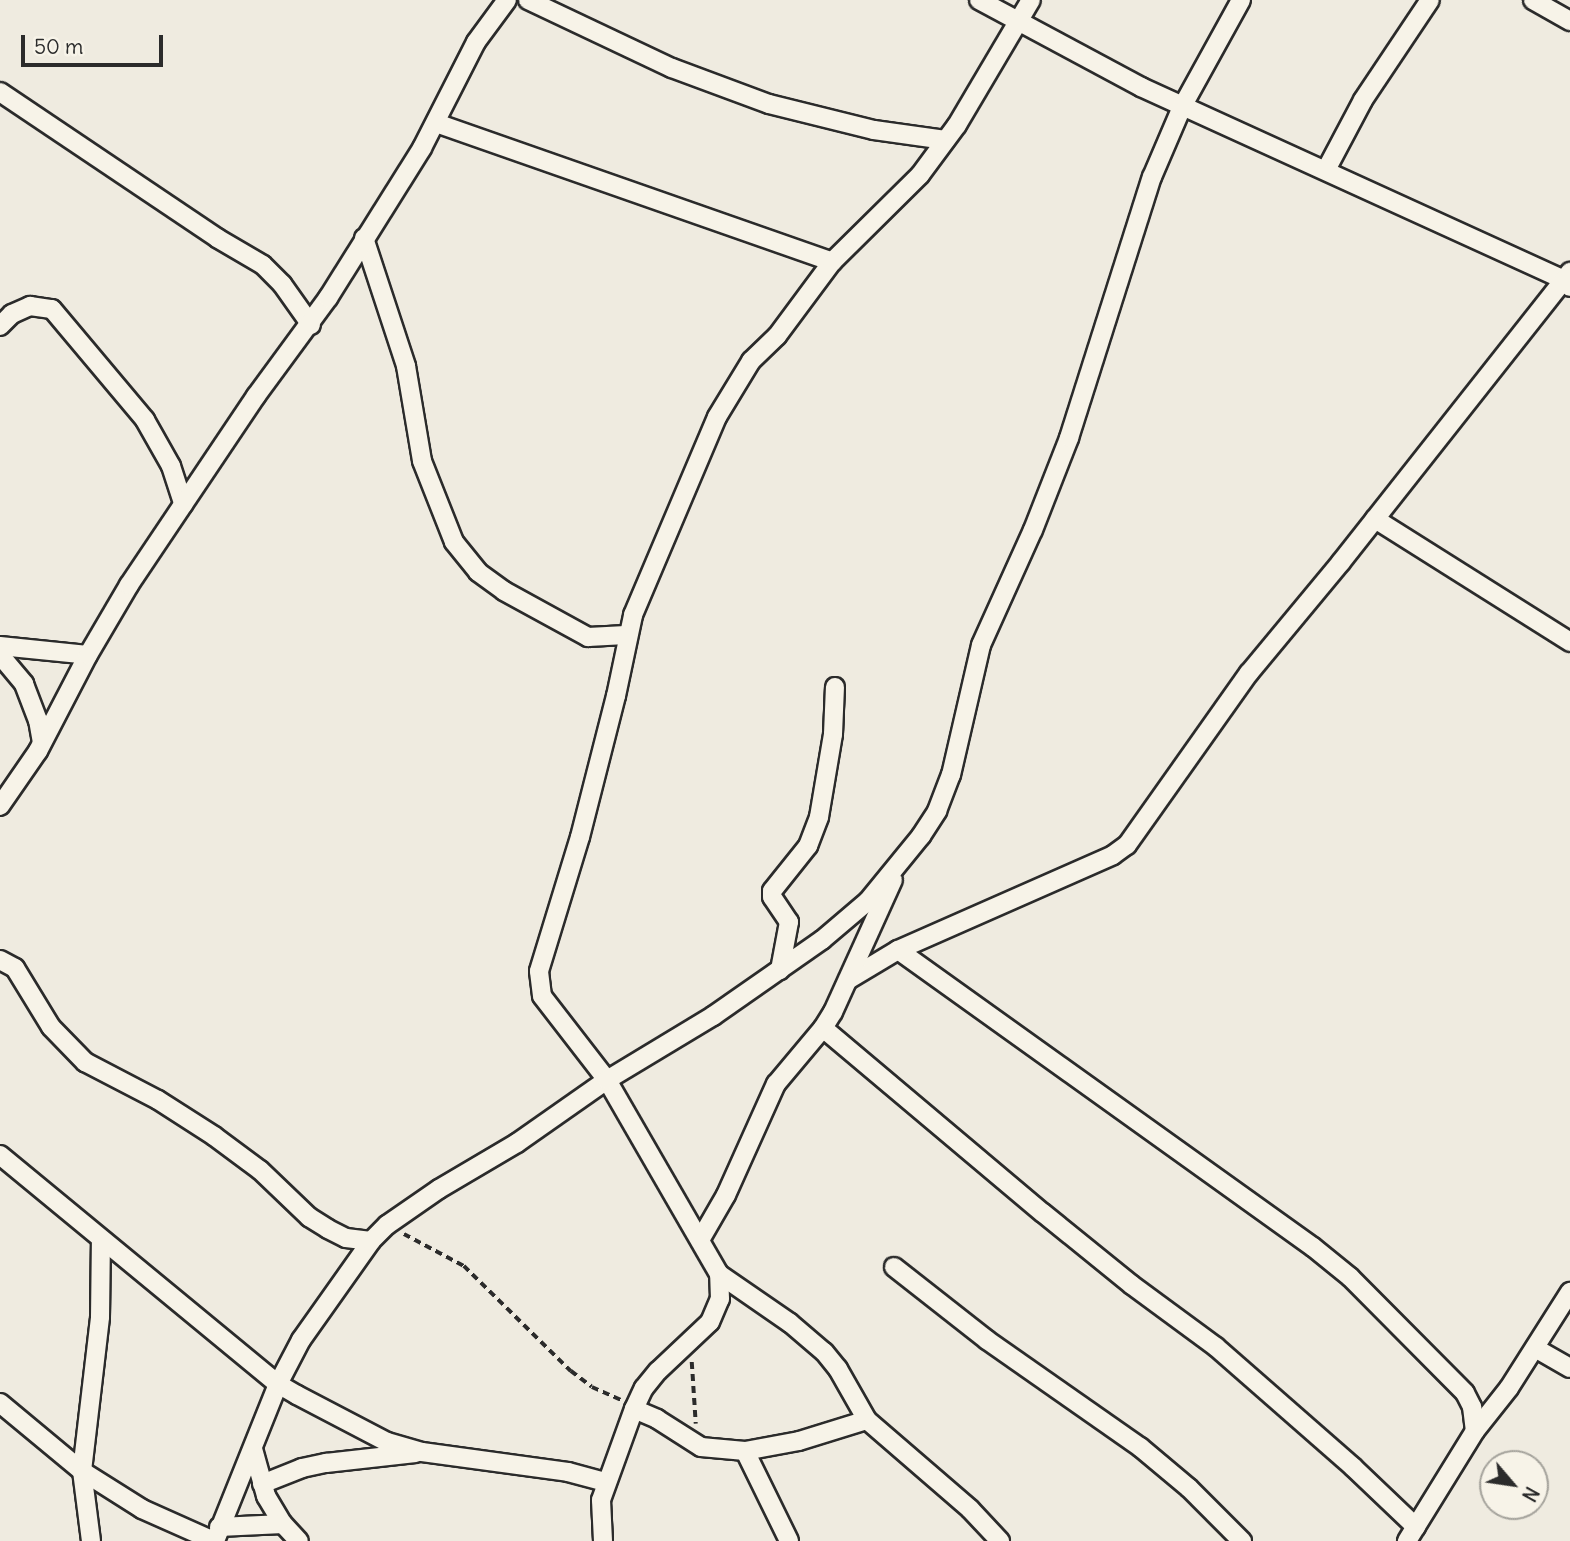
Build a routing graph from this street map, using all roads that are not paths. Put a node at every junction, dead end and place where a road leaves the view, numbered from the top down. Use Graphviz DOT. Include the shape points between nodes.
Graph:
graph roads {
  1 [pos="507,0"];
  2 [pos="528,0"];
  3 [pos="979,0"];
  4 [pos="1031,0"];
  5 [pos="1241,0"];
  6 [pos="1430,0"];
  7 [pos="1534,0"];
  8 [pos="1570,21"];
  9 [pos="1018,22"];
  10 [pos="0,92"];
  11 [pos="1182,107"];
  12 [pos="436,123"];
  13 [pos="945,140"];
  14 [pos="1326,170"];
  15 [pos="364,238"];
  16 [pos="832,262"];
  17 [pos="1568,280"];
  18 [pos="311,325"];
  19 [pos="0,326"];
  20 [pos="183,504"];
  21 [pos="1376,519"];
  22 [pos="626,635"];
  23 [pos="1570,642"];
  24 [pos="0,646"];
  25 [pos="0,655"];
  26 [pos="88,655"];
  27 [pos="835,687"];
  28 [pos="42,742"];
  29 [pos="0,806"];
  30 [pos="904,858"];
  31 [pos="898,950"];
  32 [pos="0,960"];
  33 [pos="780,970"];
  34 [pos="848,980"];
  35 [pos="823,1028"];
  36 [pos="607,1080"];
  37 [pos="0,1155"];
  38 [pos="102,1239"];
  39 [pos="700,1240"];
  40 [pos="371,1241"];
  41 [pos="894,1267"];
  42 [pos="719,1274"];
  43 [pos="1570,1293"];
  44 [pos="1535,1348"];
  45 [pos="1570,1368"];
  46 [pos="278,1384"];
  47 [pos="0,1404"];
  48 [pos="634,1409"];
  49 [pos="867,1420"];
  50 [pos="1475,1431"];
  51 [pos="253,1449"];
  52 [pos="745,1451"];
  53 [pos="422,1452"];
  54 [pos="82,1471"];
  55 [pos="606,1482"];
  56 [pos="261,1484"];
  57 [pos="283,1524"];
  58 [pos="1412,1534"];
  59 [pos="216,1536"];
  60 [pos="91,1541"];
  61 [pos="299,1541"];
  62 [pos="603,1541"];
  63 [pos="789,1541"];
  64 [pos="1000,1541"];
  65 [pos="1242,1541"];
  1 -- 12 [label="street" via="476,42"];
  2 -- 13 [label="street" via="672,68 769,104 874,130"];
  3 -- 9 [label="street"];
  4 -- 9 [label="street"];
  5 -- 11 [label="street"];
  6 -- 14 [label="street" via="1363,100"];
  7 -- 8 [label="street"];
  9 -- 11 [label="street"];
  9 -- 13 [label="street"];
  10 -- 18 [label="street" via="217,239 263,265"];
  11 -- 14 [label="street"];
  11 -- 30 [label="street" via="1136,222 1051,486 981,645 944,795"];
  12 -- 15 [label="street"];
  12 -- 16 [label="street"];
  13 -- 16 [label="street" via="905,191"];
  14 -- 17 [label="street"];
  15 -- 18 [label="street"];
  15 -- 22 [label="street" via="406,366 422,461 454,542 478,572 504,591 588,637"];
  16 -- 22 [label="street" via="732,389 697,458"];
  17 -- 21 [label="street"];
  18 -- 20 [label="street"];
  19 -- 20 [label="street" via="30,306 52,309 145,420 171,466"];
  20 -- 26 [label="street"];
  21 -- 23 [label="street"];
  21 -- 31 [label="street" via="1249,673 1127,845"];
  22 -- 36 [label="street" via="616,696 580,837 538,971 542,996 552,1013"];
  24 -- 26 [label="street"];
  25 -- 28 [label="street" via="24,684"];
  26 -- 28 [label="street"];
  27 -- 33 [label="street" via="833,734 819,817 808,846 772,891 789,922"];
  28 -- 29 [label="street"];
  30 -- 33 [label="street" via="849,920"];
  30 -- 34 [label="street"];
  31 -- 34 [label="street"];
  31 -- 50 [label="street" via="1313,1247 1465,1393"];
  32 -- 40 [label="street" via="15,968 51,1027 85,1062 214,1136 328,1229 346,1238"];
  33 -- 36 [label="street"];
  34 -- 35 [label="street"];
  35 -- 39 [label="street" via="776,1084 726,1195"];
  35 -- 58 [label="street" via="1063,1229 1216,1347 1343,1457"];
  36 -- 39 [label="street"];
  36 -- 40 [label="street" via="517,1143 439,1189"];
  37 -- 38 [label="street"];
  38 -- 46 [label="street"];
  38 -- 54 [label="street" via="100,1317"];
  39 -- 42 [label="street"];
  40 -- 46 [label="street" via="301,1340"];
  41 -- 65 [label="street" via="986,1340 1140,1447"];
  42 -- 48 [label="street" via="716,1311 644,1388"];
  42 -- 49 [label="street" via="824,1352"];
  43 -- 44 [label="street"];
  44 -- 45 [label="street"];
  44 -- 50 [label="street"];
  46 -- 51 [label="street"];
  46 -- 53 [label="street" via="387,1442"];
  47 -- 54 [label="street"];
  48 -- 52 [label="street" via="701,1447"];
  48 -- 55 [label="street"];
  49 -- 52 [label="street" via="799,1441"];
  49 -- 64 [label="street"];
  50 -- 58 [label="street"];
  51 -- 56 [label="street"];
  51 -- 59 [label="street"];
  52 -- 63 [label="street"];
  53 -- 55 [label="street" via="568,1472"];
  53 -- 56 [label="street" via="326,1463"];
  54 -- 59 [label="street" via="142,1509"];
  54 -- 60 [label="street"];
  55 -- 62 [label="street" via="601,1500"];
  56 -- 57 [label="street"];
  57 -- 59 [label="street"];
  57 -- 61 [label="street"];
}
